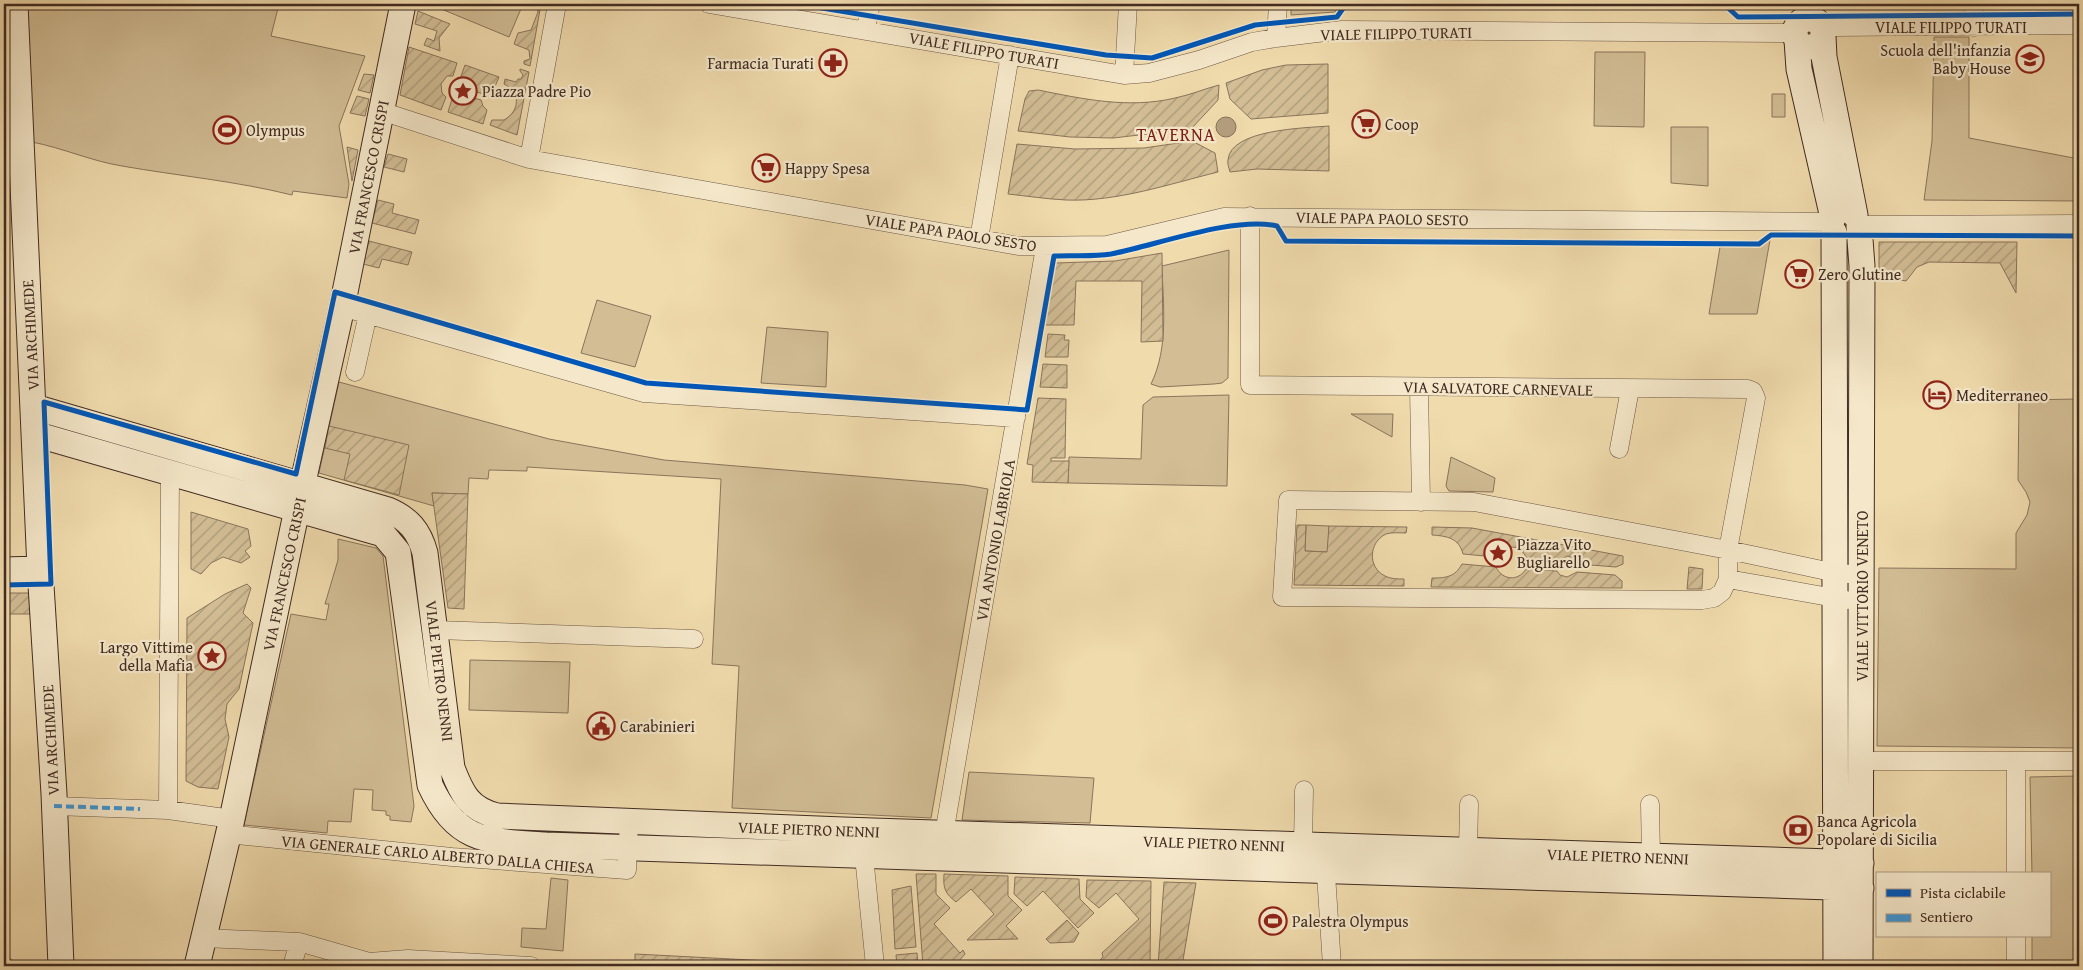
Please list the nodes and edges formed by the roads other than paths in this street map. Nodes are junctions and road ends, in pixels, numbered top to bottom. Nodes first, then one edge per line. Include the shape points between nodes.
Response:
1 (15, 4) edge
2 (403, 4) edge
3 (557, 4) edge
4 (709, 4) edge
5 (871, 4) edge
6 (1128, 4) edge
7 (1278, 4) edge
8 (1794, 4) edge
9 (1974, 4) edge
10 (1821, 23) edge
11 (2079, 25) edge
12 (1974, 27) junction
13 (866, 29) junction
14 (1796, 34) junction
15 (1276, 38) junction
16 (1010, 55) junction
17 (1124, 75) junction
18 (381, 110) junction
19 (530, 160) junction
20 (1250, 216) junction
21 (1845, 223) junction
22 (2079, 224) edge
23 (979, 239) junction
24 (1045, 247) junction
25 (342, 307) junction
26 (368, 314) junction
27 (355, 372) dead end
28 (1419, 387) junction
29 (1630, 389) junction
30 (34, 407) junction
31 (1016, 418) junction
32 (35, 434) junction
33 (1619, 450) dead end
34 (170, 473) junction
35 (303, 484) junction
36 (1421, 502) junction
37 (297, 509) junction
38 (396, 513) junction
39 (421, 538) junction
40 (391, 543) junction
41 (1728, 550) junction
42 (40, 569) junction
43 (4, 570) edge
44 (1836, 573) junction
45 (1862, 575) junction
46 (1728, 579) junction
47 (1836, 599) junction
48 (1862, 602) junction
49 (436, 630) junction
50 (694, 638) dead end
51 (1862, 761) junction
52 (2016, 761) junction
53 (2079, 761) edge
54 (458, 783) junction
55 (1304, 790) dead end
56 (436, 799) junction
57 (1469, 804) dead end
58 (1650, 804) dead end
59 (54, 806) junction
60 (168, 810) junction
61 (482, 812) junction
62 (629, 821) junction
63 (229, 826) junction
64 (843, 830) junction
65 (468, 832) junction
66 (882, 832) junction
67 (944, 834) junction
68 (1181, 842) junction
69 (1314, 846) junction
70 (628, 848) junction
71 (1468, 851) junction
72 (1593, 855) junction
73 (863, 856) junction
74 (452, 857) junction
75 (1651, 857) junction
76 (1836, 863) junction
77 (1861, 863) junction
78 (1180, 866) junction
79 (1325, 871) junction
80 (2016, 872) edge
81 (1592, 880) junction
82 (1836, 888) junction
83 (1861, 888) junction
84 (203, 938) junction
85 (2016, 938) edge
86 (299, 942) junction
87 (372, 964) edge
88 (62, 966) edge
89 (197, 966) edge
90 (292, 966) edge
91 (531, 966) edge
92 (875, 966) edge
93 (1332, 966) edge
94 (1836, 966) edge
95 (1860, 966) edge
96 (2016, 966) edge

1 - 30 street, VIA ARCHIMEDE
2 - 18 street, VIA FRANCESCO CRISPI
3 - 19 street
4 - 13 street, VIALE FILIPPO TURATI
5 - 13 street
6 - 17 street
7 - 15 street
8 - 14 street, VIALE VITTORIO VENETO
9 - 12 street
10 - 12 street, VIALE FILIPPO TURATI via 1834,27
10 - 14 street via 1820,42 1815,46 1801,45
10 - 21 street, VIALE VITTORIO VENETO
11 - 12 street, VIALE FILIPPO TURATI
13 - 16 street, VIALE FILIPPO TURATI
14 - 15 street, VIALE FILIPPO TURATI via 1342,30
14 - 21 street, VIALE VITTORIO VENETO via 1799,69
15 - 17 street, VIALE FILIPPO TURATI via 1252,42 1149,73
16 - 17 street, VIALE FILIPPO TURATI
16 - 23 street
18 - 19 street, VIALE PAPA PAOLO SESTO
18 - 25 street, VIA FRANCESCO CRISPI
19 - 23 street, VIALE PAPA PAOLO SESTO
20 - 21 street, VIALE PAPA PAOLO SESTO
20 - 24 street, VIALE PAPA PAOLO SESTO via 1224,217 1107,245
20 - 28 street, VIA SALVATORE CARNEVALE via 1250,385
21 - 22 street, VIALE PAPA PAOLO SESTO
21 - 44 street, VIALE VITTORIO VENETO
21 - 45 street, VIALE VITTORIO VENETO via 1862,266
23 - 24 street, VIALE PAPA PAOLO SESTO
24 - 31 street, VIA ANTONIO LABRIOLA
25 - 26 street
25 - 35 street, VIA FRANCESCO CRISPI
26 - 27 street
26 - 31 street via 644,393
28 - 29 street, VIA SALVATORE CARNEVALE
28 - 36 street
29 - 33 street
29 - 41 street, VIA SALVATORE CARNEVALE via 1748,389 1755,394
30 - 32 street, VIA ARCHIMEDE
30 - 35 street, VIALE PIETRO NENNI
31 - 67 street, VIA ANTONIO LABRIOLA
32 - 34 street
32 - 42 street, VIA ARCHIMEDE
34 - 37 street
34 - 60 street
35 - 37 street, VIA FRANCESCO CRISPI
35 - 38 street, VIALE PIETRO NENNI
36 - 41 street via 1474,502
36 - 46 street via 1288,500 1282,597 1702,600 1714,598 1722,592
37 - 40 street
37 - 63 street, VIA FRANCESCO CRISPI
38 - 39 street, VIALE PIETRO NENNI via 407,520
38 - 40 street
39 - 40 street
39 - 49 street, VIALE PIETRO NENNI
40 - 56 street, VIALE PIETRO NENNI via 427,768
41 - 44 street
41 - 46 street, VIA SALVATORE CARNEVALE
42 - 43 street
42 - 59 street, VIA ARCHIMEDE
44 - 45 street
44 - 47 street, VIALE VITTORIO VENETO
45 - 48 street, VIALE VITTORIO VENETO
46 - 47 street
47 - 48 street
47 - 76 street, VIALE VITTORIO VENETO
48 - 51 street, VIALE VITTORIO VENETO
49 - 50 street
49 - 54 street, VIALE PIETRO NENNI via 452,768
51 - 52 street
51 - 77 street, VIALE VITTORIO VENETO
52 - 53 street
52 - 80 street
54 - 56 street
54 - 61 street, VIALE PIETRO NENNI via 472,805
55 - 69 street
56 - 65 street, VIALE PIETRO NENNI via 454,823
57 - 71 street
58 - 75 street
59 - 60 street, VIA GENERALE CARLO ALBERTO DALLA CHIESA
59 - 88 street, VIA ARCHIMEDE
60 - 63 street, VIA GENERALE CARLO ALBERTO DALLA CHIESA
61 - 62 street, VIALE PIETRO NENNI via 497,816
61 - 65 street
62 - 64 street, VIALE PIETRO NENNI
62 - 70 street
63 - 74 street, VIA GENERALE CARLO ALBERTO DALLA CHIESA
63 - 84 street, VIA FRANCESCO CRISPI
64 - 66 street, VIALE PIETRO NENNI
64 - 73 street
65 - 70 street, VIALE PIETRO NENNI via 498,841
65 - 74 street
66 - 67 street, VIALE PIETRO NENNI
66 - 73 street
67 - 68 street, VIALE PIETRO NENNI
68 - 69 street, VIALE PIETRO NENNI
68 - 78 street
69 - 71 street, VIALE PIETRO NENNI
69 - 79 street
70 - 73 street, VIALE PIETRO NENNI
70 - 74 street, VIA GENERALE CARLO ALBERTO DALLA CHIESA via 627,870
71 - 72 street, VIALE PIETRO NENNI
72 - 75 street, VIALE PIETRO NENNI
72 - 81 street
73 - 78 street, VIALE PIETRO NENNI
73 - 92 street
75 - 76 street, VIALE PIETRO NENNI
76 - 77 street, VIALE PIETRO NENNI
76 - 82 street, VIALE VITTORIO VENETO
77 - 83 street, VIALE VITTORIO VENETO
78 - 79 street, VIALE PIETRO NENNI
79 - 81 street, VIALE PIETRO NENNI
79 - 93 street
81 - 82 street, VIALE PIETRO NENNI
82 - 83 street, VIALE PIETRO NENNI
82 - 94 street, VIALE VITTORIO VENETO
83 - 95 street, VIALE VITTORIO VENETO
84 - 86 street
84 - 89 street, VIA FRANCESCO CRISPI
85 - 96 street
86 - 87 street
86 - 90 street
87 - 91 street via 408,959

